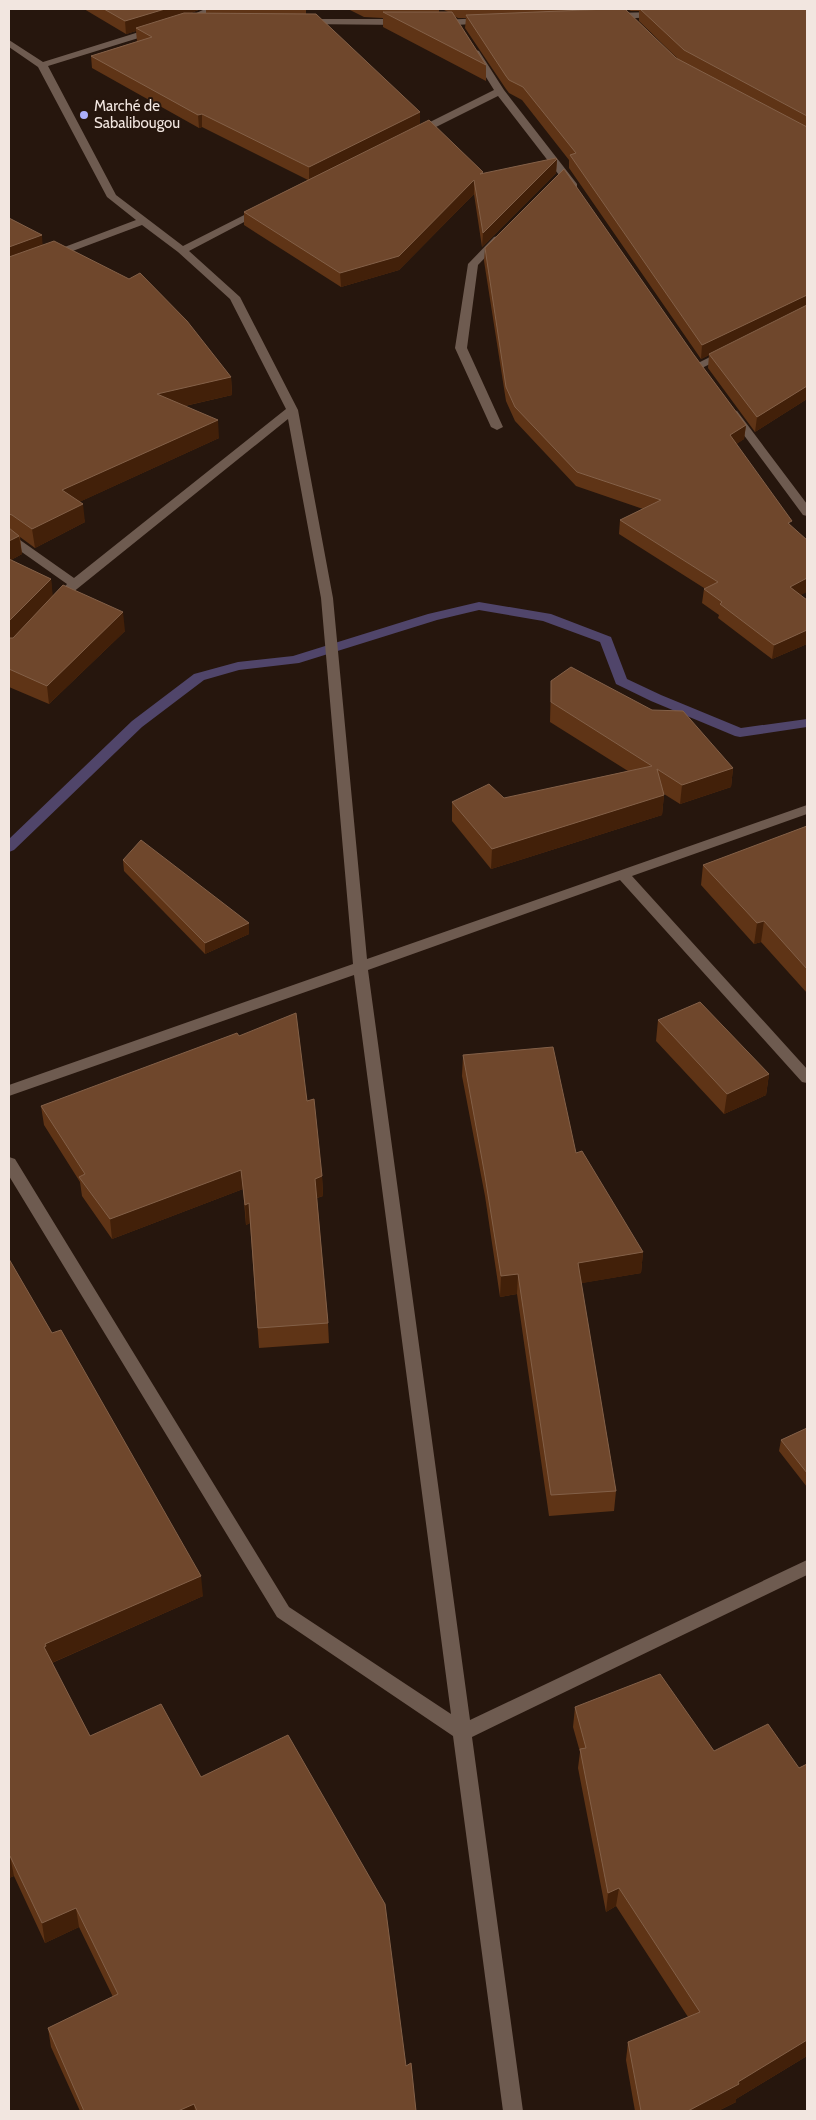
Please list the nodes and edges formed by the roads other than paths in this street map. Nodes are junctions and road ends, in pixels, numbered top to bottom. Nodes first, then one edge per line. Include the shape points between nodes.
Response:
1 (212, 9) edge
2 (625, 12) edge
3 (441, 13) edge
4 (664, 15) edge
5 (598, 17) edge
6 (494, 21) edge
7 (212, 22) edge
8 (300, 22) edge
9 (174, 24) junction
10 (458, 26) junction
11 (639, 28) edge
12 (9, 43) edge
13 (471, 45) edge
14 (42, 65) junction
15 (500, 91) junction
16 (403, 140) edge
17 (581, 197) edge
18 (270, 206) edge
19 (142, 221) junction
20 (508, 229) edge
21 (182, 250) junction
22 (35, 261) edge
23 (740, 345) edge
24 (698, 366) edge
25 (727, 404) edge
26 (292, 410) junction
27 (497, 427) dead end
28 (807, 512) edge
29 (9, 538) edge
30 (74, 584) junction
31 (61, 598) edge
32 (807, 809) edge
33 (622, 874) junction
34 (360, 967) junction
35 (807, 1078) edge
36 (9, 1091) edge
37 (9, 1163) edge
38 (807, 1567) edge
39 (462, 1732) junction
40 (513, 2111) edge

1 - 9 street
2 - 4 street
2 - 5 street
2 - 11 street
3 - 10 street
6 - 10 street
7 - 9 street
8 - 10 street via 422,22
9 - 14 street
12 - 14 street
13 - 15 street
14 - 19 street via 112,197
15 - 16 street
15 - 17 street via 561,176
18 - 21 street
19 - 21 street
19 - 22 street
20 - 27 street via 473,264 462,348
21 - 26 street via 235,297
23 - 24 street
25 - 28 street
26 - 30 street
26 - 34 street via 327,598
29 - 30 street
30 - 31 street
32 - 33 street
33 - 34 street
33 - 35 street
34 - 36 street
34 - 39 street
37 - 39 street via 283,1612
38 - 39 street
39 - 40 street

